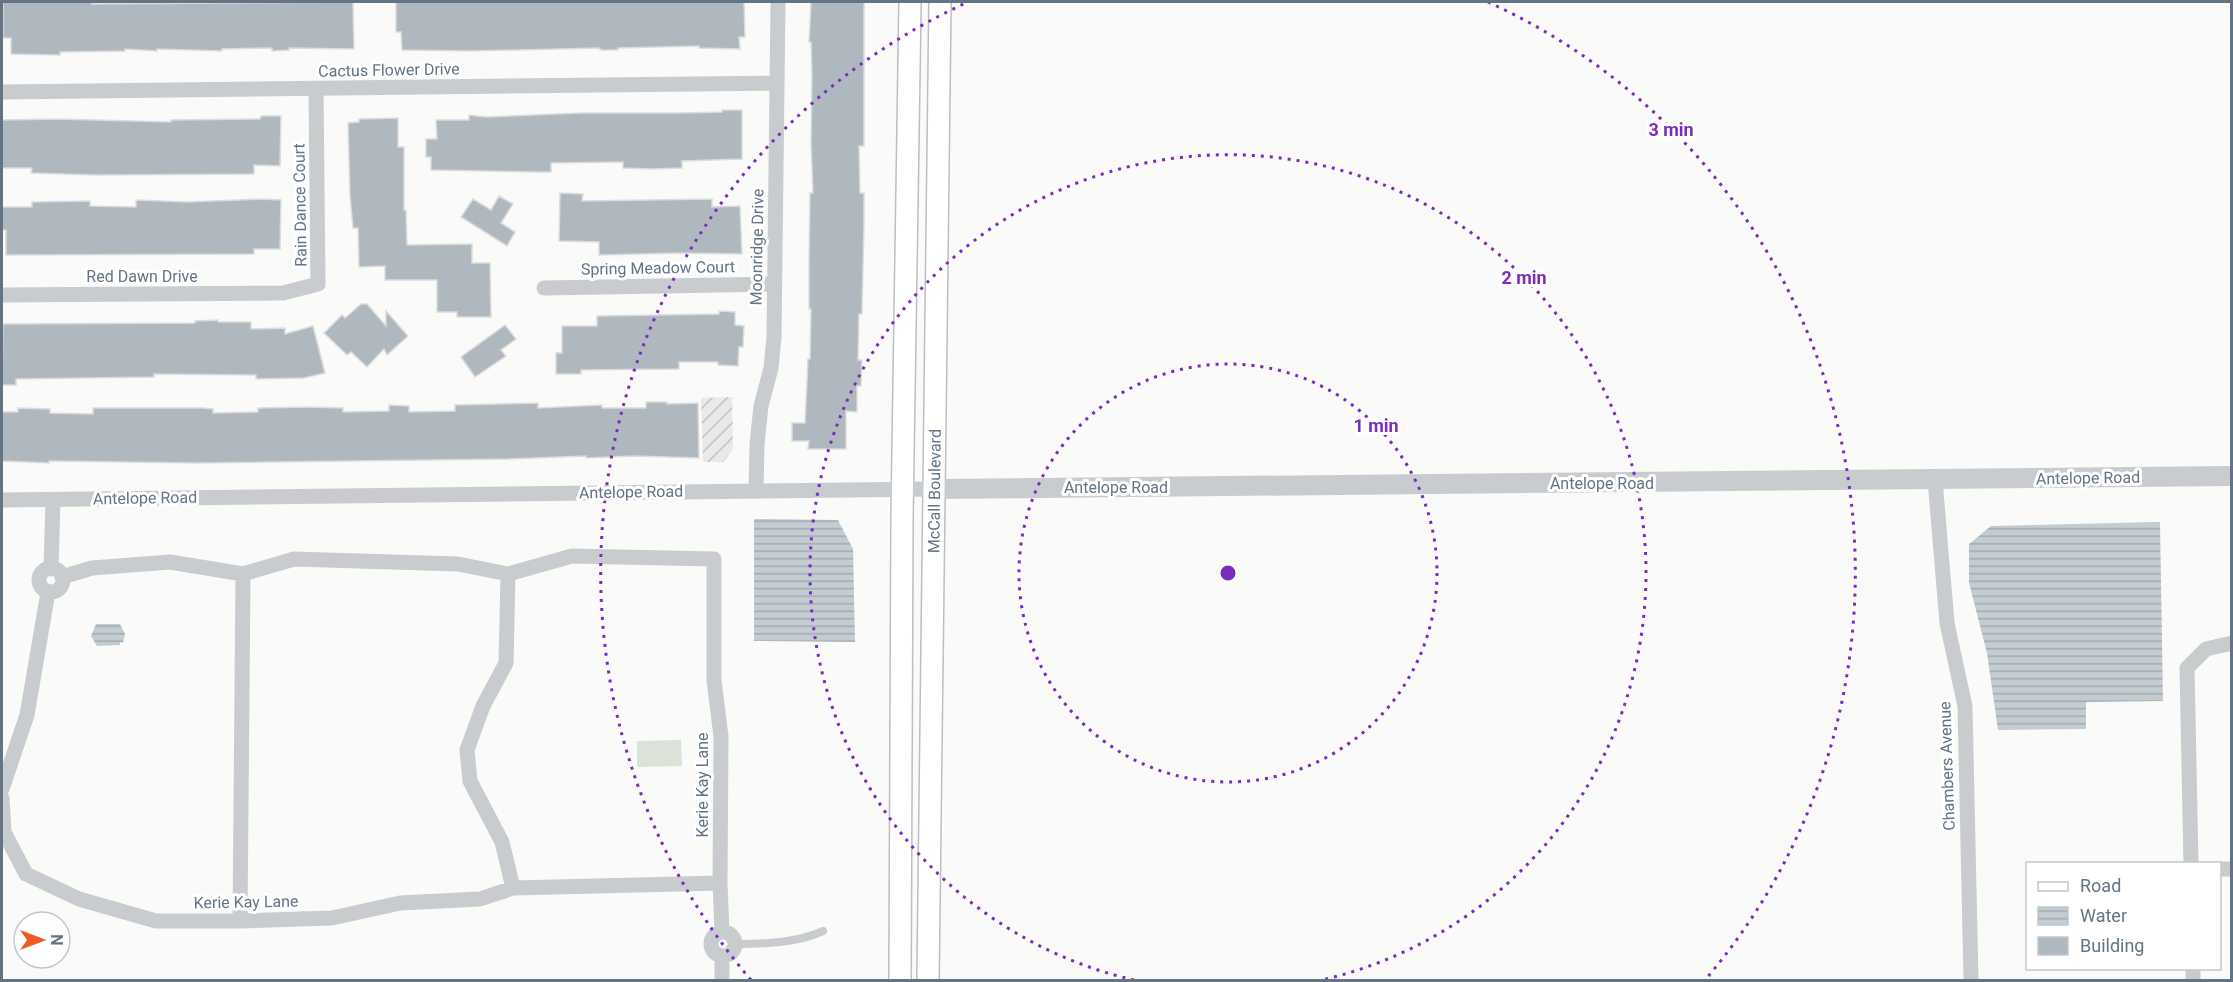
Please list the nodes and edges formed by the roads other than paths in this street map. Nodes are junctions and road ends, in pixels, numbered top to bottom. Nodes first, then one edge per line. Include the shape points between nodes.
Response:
1 (778, 2) edge
2 (910, 2) edge
3 (940, 2) edge
4 (777, 83) junction
5 (316, 89) junction
6 (2, 92) edge
7 (774, 284) junction
8 (544, 288) dead end
9 (283, 293) joint
10 (2, 295) edge
11 (2232, 476) edge
12 (1935, 480) junction
13 (903, 488) junction
14 (934, 489) junction
15 (756, 491) junction
16 (2, 500) edge
17 (53, 500) junction
18 (57, 573) junction
19 (243, 574) junction
20 (508, 574) junction
21 (2232, 643) edge
22 (2, 789) edge
23 (2, 798) edge
24 (2191, 862) edge
25 (720, 883) junction
26 (513, 888) junction
27 (240, 921) junction
28 (823, 931) dead end
29 (722, 932) junction
30 (735, 944) junction
31 (722, 956) junction
32 (722, 981) edge
33 (900, 981) edge
34 (927, 981) edge
35 (1971, 981) edge

1 - 4 street, Moonridge Drive
2 - 13 main road, McCall Boulevard
3 - 14 main road, McCall Boulevard
4 - 5 street, Cactus Flower Drive
4 - 7 street, Moonridge Drive
5 - 6 street, Cactus Flower Drive
5 - 9 street, Rain Dance Court via 318,284
7 - 8 street, Spring Meadow Court
7 - 15 street, Moonridge Drive via 774,337 761,406
9 - 10 street, Red Dawn Drive
11 - 12 street, Antelope Road
12 - 14 street, Antelope Road
12 - 35 street, Chambers Avenue via 1947,622 1965,706
13 - 14 street, Antelope Road
13 - 15 street, Antelope Road
13 - 33 main road, McCall Boulevard
14 - 34 main road, McCall Boulevard
15 - 17 street, Antelope Road
16 - 17 street, Antelope Road
17 - 18 street
18 - 19 street, Kerie Kay Lane via 170,562
18 - 22 street via 42,573 40,580 48,592 27,716
19 - 20 street, Kerie Kay Lane via 294,559 458,564
19 - 27 street
20 - 25 street, Kerie Kay Lane via 572,556 714,559 714,681 721,736
20 - 26 street via 506,663 483,706 467,750 470,781 502,842
21 - 24 street via 2205,649 2187,668
23 - 27 street, Kerie Kay Lane via 4,832 26,874 79,899 156,921
25 - 26 street, Kerie Kay Lane
25 - 29 street
26 - 27 street, Kerie Kay Lane via 480,899 400,903 332,918
28 - 30 lane via 780,942
29 - 30 street via 732,935
29 - 31 street via 713,936 711,944
30 - 31 street via 731,953
31 - 32 street

